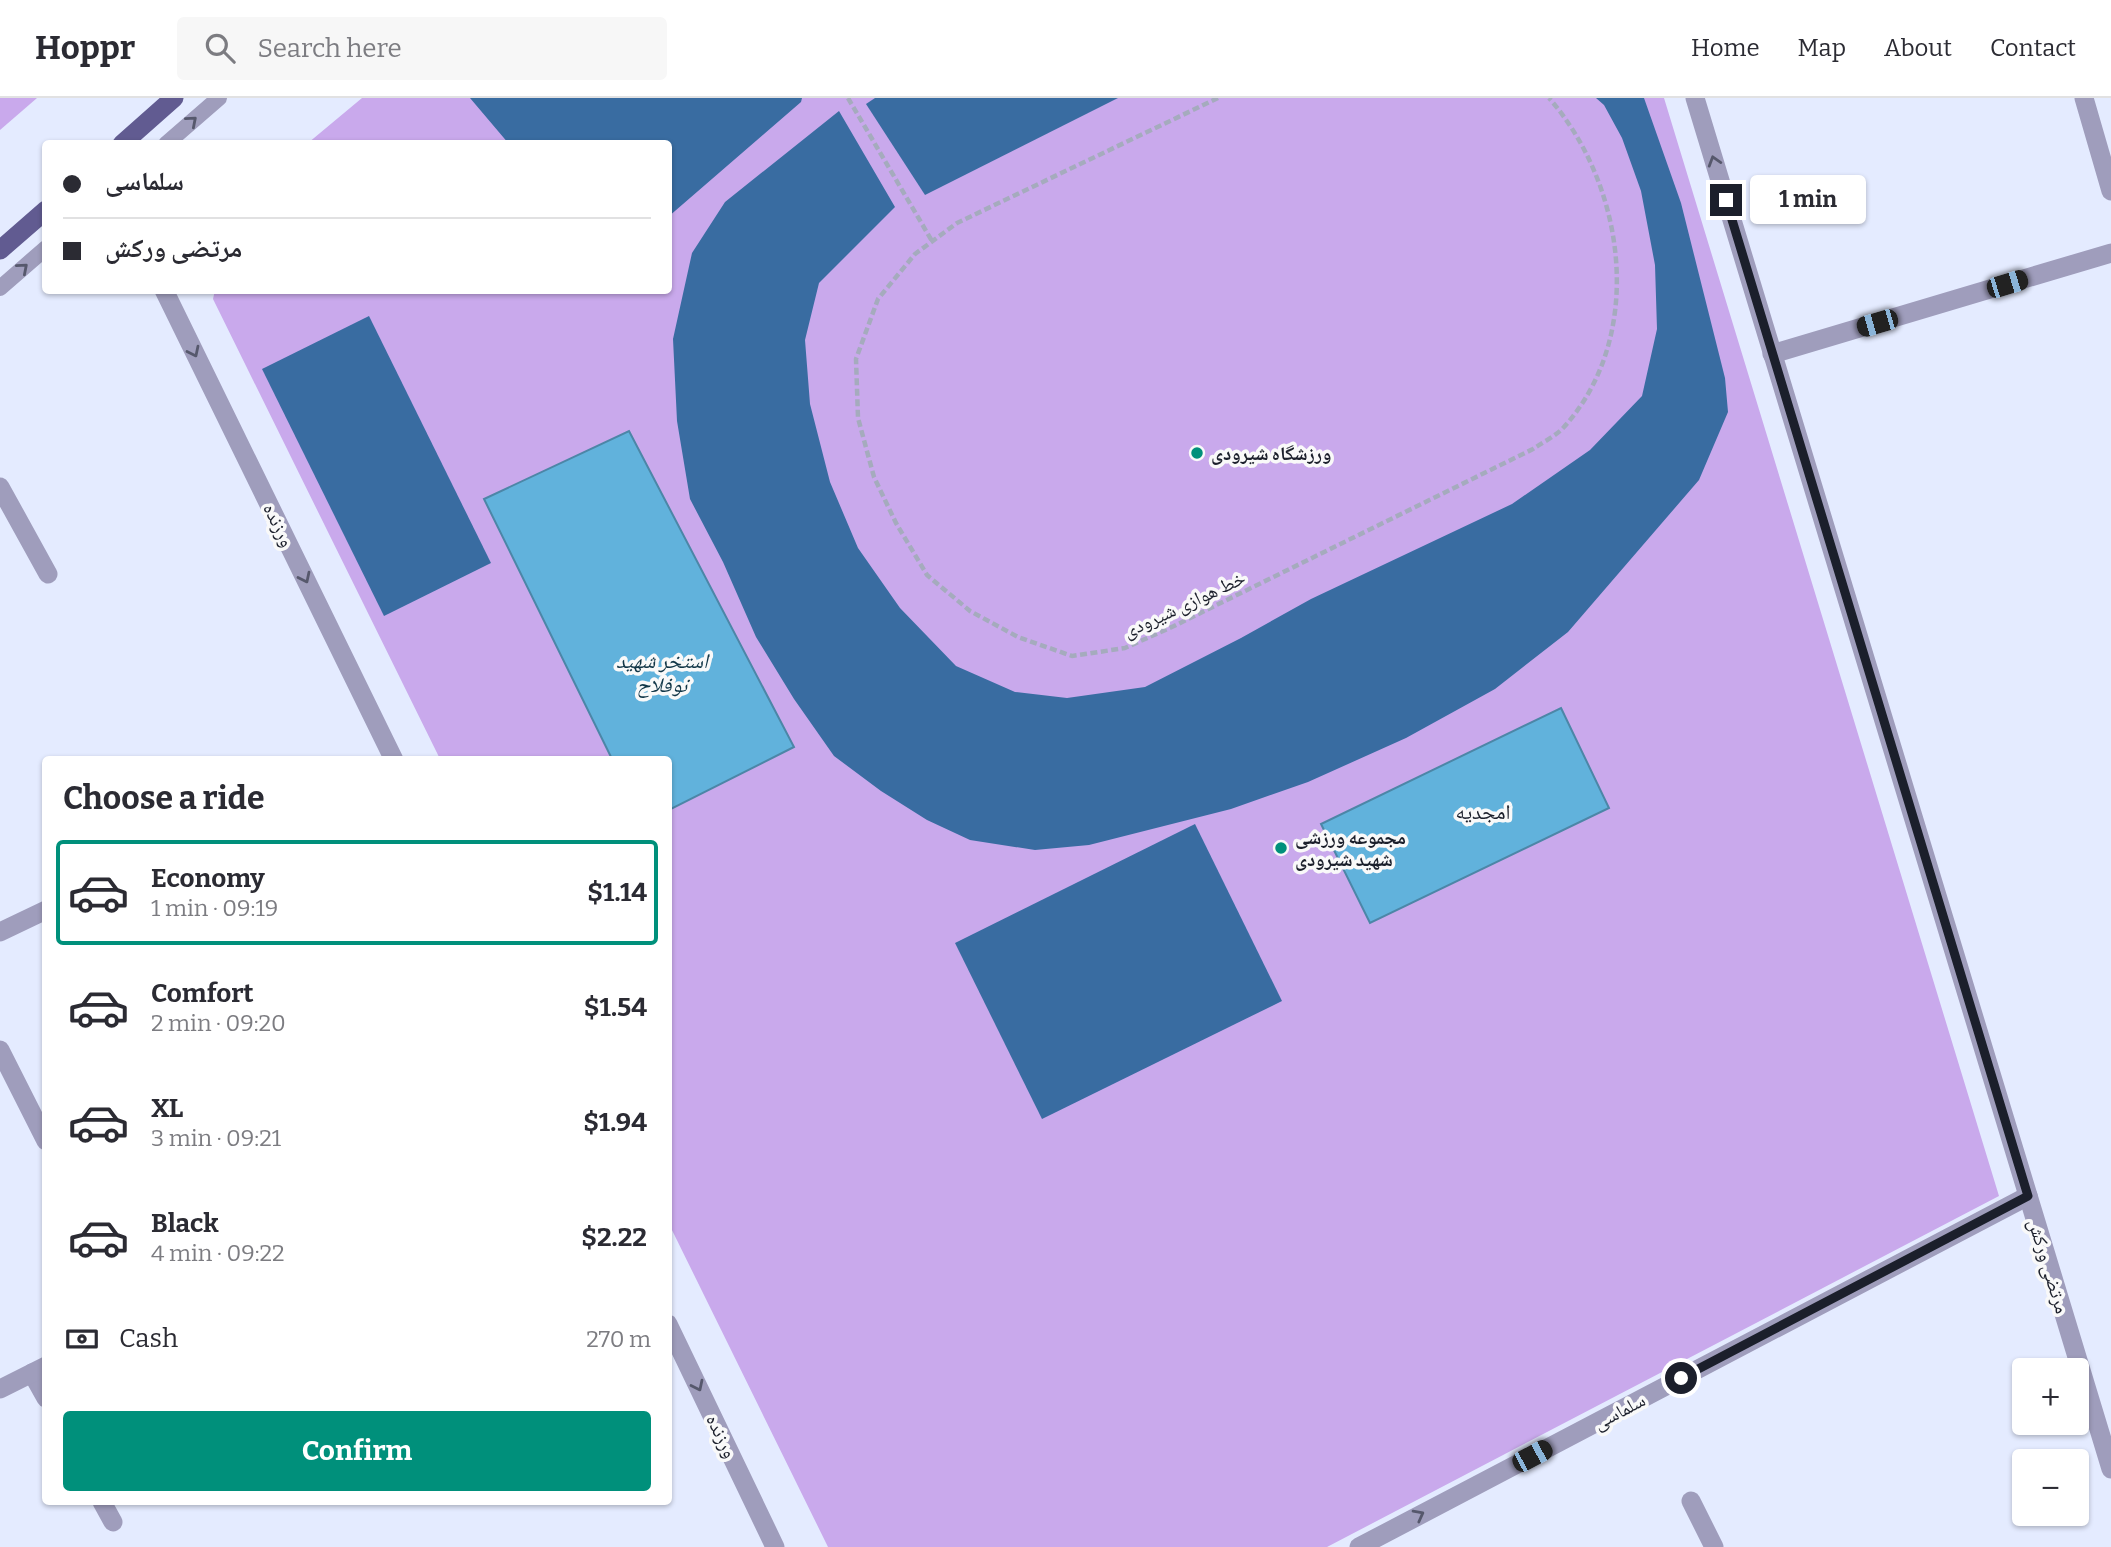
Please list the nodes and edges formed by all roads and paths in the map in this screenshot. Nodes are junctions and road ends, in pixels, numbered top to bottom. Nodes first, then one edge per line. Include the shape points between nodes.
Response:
1 (174, 98) edge
2 (219, 98) edge
3 (848, 98) edge
4 (1218, 98) edge
5 (1549, 98) edge
6 (1695, 98) edge
7 (2084, 98) edge
8 (127, 140) edge
9 (171, 140) edge
10 (2111, 191) edge
11 (42, 213) edge
12 (932, 241) junction
13 (0, 250) edge
14 (42, 251) edge
15 (2111, 253) edge
16 (0, 288) edge
17 (166, 294) edge
18 (1773, 354) junction
19 (0, 487) edge
20 (48, 574) dead end
21 (392, 756) edge
22 (42, 912) edge
23 (0, 932) edge
24 (0, 1050) edge
25 (39, 1111) edge
26 (2028, 1196) junction
27 (672, 1332) edge
28 (39, 1369) edge
29 (0, 1389) edge
30 (2111, 1469) edge
31 (1690, 1501) dead end
32 (104, 1505) edge
33 (114, 1522) dead end
34 (775, 1547) edge
35 (1359, 1547) edge
36 (1714, 1547) edge

1 - 8 main road
9 -> 2 lane
3 - 12 path
4 - 12 path, خط هوازی شیرودی via 957,223
5 - 12 path, خط هوازی شیرودی via 1589,156 1604,196 1617,298 1611,340 1598,375 1562,429 1533,449 1125,648 1072,656 1018,637 970,611 927,575 874,477 858,418 856,359 878,299 915,254
18 -> 6 street, مرتضی ورکش
7 - 10 street
11 - 13 main road
16 -> 14 lane
15 - 18 street
17 -> 21 street, ورزنده
18 - 26 street, مرتضی ورکش
19 - 20 street
22 - 23 street
24 - 25 street
26 - 30 street, مرتضی ورکش
35 -> 26 street, سلماسی
27 -> 34 street, ورزنده
28 - 29 street
31 - 36 street
32 - 33 street

